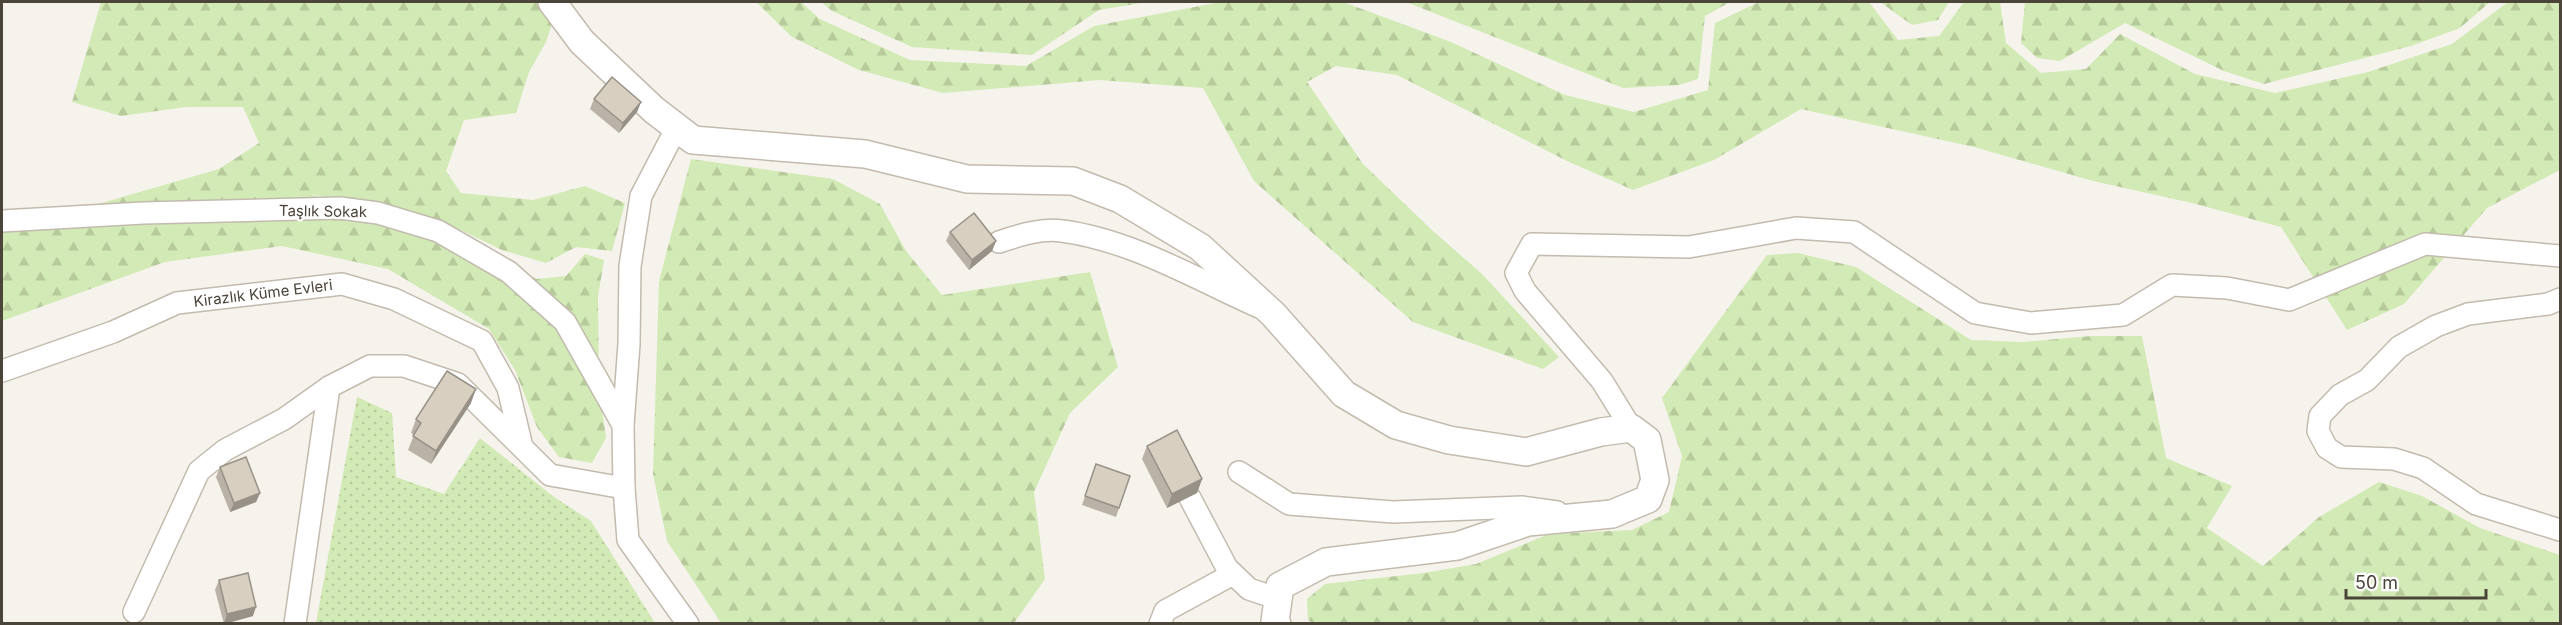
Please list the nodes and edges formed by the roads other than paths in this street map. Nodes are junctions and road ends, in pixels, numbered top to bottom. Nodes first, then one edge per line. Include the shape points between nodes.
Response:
1 (552, 2) edge
2 (677, 127) junction
3 (2, 221) edge
4 (999, 242) dead end
5 (2560, 256) edge
6 (2560, 299) edge
7 (1273, 314) junction
8 (2, 371) edge
9 (329, 387) junction
10 (623, 425) junction
11 (1631, 428) junction
12 (523, 448) junction
13 (1239, 472) dead end
14 (624, 488) junction
15 (1190, 498) edge
16 (1584, 517) junction
17 (2560, 530) edge
18 (1233, 574) junction
19 (1278, 611) edge
20 (134, 612) dead end
21 (295, 624) edge
22 (688, 624) edge
23 (1160, 624) edge

1 - 2 street via 582,42
2 - 7 street via 693,140 865,154 967,179 1074,181 1120,199 1200,247
2 - 10 street via 641,196 630,266
3 - 10 street, Taşlık Sokak via 340,208 378,213 438,231 509,272 565,322
4 - 7 street via 1029,232 1061,230 1122,245
5 - 11 street via 2425,244 2289,300 2227,288 2172,285 2123,315 2031,323 1975,313 1854,232 1797,228 1689,247 1532,244 1516,273 1525,291 1602,381
6 - 17 street via 2548,304 2468,314 2436,326 2399,347 2367,380 2340,395 2320,416 2318,431 2326,448 2341,457 2394,459 2423,468 2476,504
7 - 11 street via 1344,394 1396,425 1449,440 1526,452 1600,432
8 - 12 street, Kirazlık Küme Evleri via 113,332 177,303 342,284 394,299 482,341 508,388
9 - 12 street via 370,366 404,366 458,384
9 - 20 street via 284,419 225,450 199,471
9 - 21 street
10 - 14 street
11 - 16 street via 1647,440 1655,480 1648,499 1612,514
12 - 14 street via 550,475
13 - 16 street via 1289,504 1393,512 1522,507
14 - 22 street via 628,540
15 - 18 street
16 - 19 street via 1528,522 1456,546 1326,562 1280,586
18 - 19 street
18 - 23 street via 1165,612

